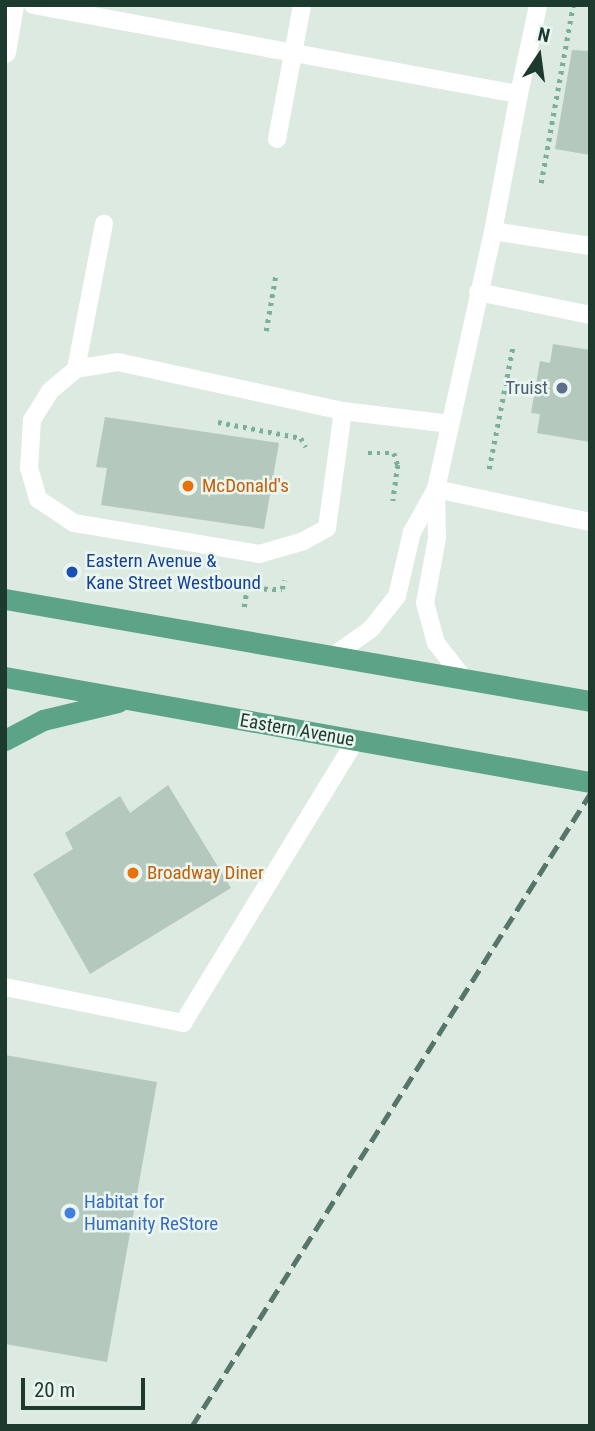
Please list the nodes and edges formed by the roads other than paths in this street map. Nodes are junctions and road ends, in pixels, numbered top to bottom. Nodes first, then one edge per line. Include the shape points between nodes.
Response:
1 (13, 5) edge
2 (33, 5) edge
3 (302, 5) edge
4 (538, 5) edge
5 (5, 52) edge
6 (293, 53) junction
7 (519, 94) junction
8 (277, 139) dead end
9 (103, 224) dead end
10 (493, 231) junction
11 (590, 246) edge
12 (478, 292) junction
13 (590, 315) edge
14 (76, 369) junction
15 (343, 411) junction
16 (450, 424) junction
17 (436, 489) junction
18 (590, 522) edge
19 (5, 599) edge
20 (333, 656) junction
21 (5, 677) edge
22 (465, 680) junction
23 (128, 699) junction
24 (590, 701) edge
25 (5, 740) edge
26 (356, 740) junction
27 (590, 782) edge
28 (5, 987) edge

1 - 5 main road
2 - 6 lane
3 - 6 lane
4 - 7 lane
6 - 7 lane
6 - 8 lane
7 - 10 lane
9 - 14 lane
10 - 11 lane
10 - 12 lane
12 - 13 lane
12 - 16 lane
14 - 15 lane via 118,362
14 - 15 lane via 50,391 32,420 29,468 38,499 74,523 260,554 304,541 327,528
15 - 16 lane
16 - 17 lane
17 - 18 lane
17 - 20 lane via 412,532 397,596 371,629
17 - 22 lane via 437,538 425,603 436,643
19 - 20 main road
20 - 22 main road
21 - 23 main road, Eastern Avenue
22 - 24 main road
23 - 25 main road via 43,720
23 - 26 main road, Eastern Avenue
26 - 27 main road, Eastern Avenue
26 - 28 lane via 183,1023

